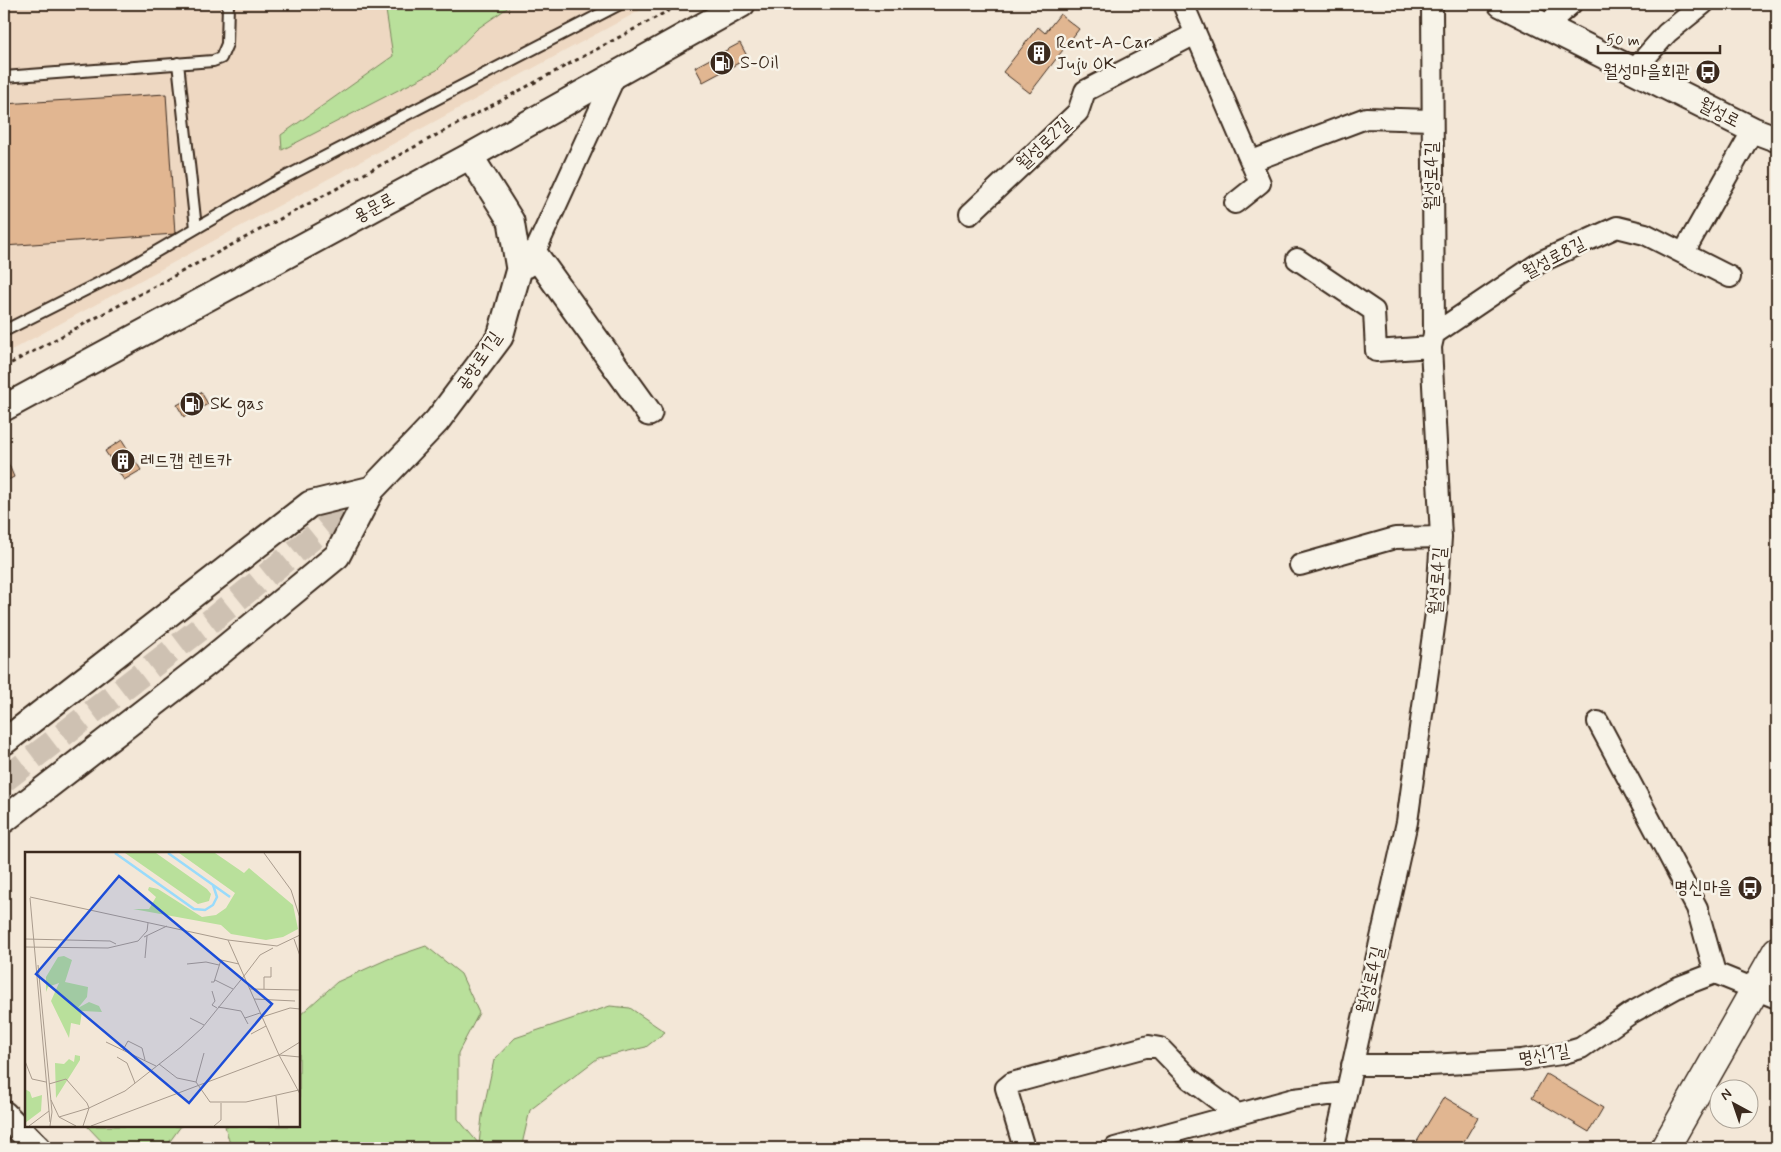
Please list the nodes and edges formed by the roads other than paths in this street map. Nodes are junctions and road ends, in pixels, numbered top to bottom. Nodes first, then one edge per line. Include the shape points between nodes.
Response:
1 (228, 4) edge
2 (620, 4) edge
3 (742, 4) edge
4 (1183, 4) edge
5 (1432, 4) edge
6 (1501, 4) edge
7 (1571, 4) edge
8 (1703, 4) edge
9 (1544, 27) junction
10 (1195, 34) junction
11 (178, 63) junction
12 (1634, 70) junction
13 (616, 74) junction
14 (4, 77) edge
15 (1432, 120) junction
16 (1753, 130) junction
17 (1777, 139) edge
18 (470, 156) junction
19 (1252, 161) junction
20 (1235, 203) dead end
21 (970, 214) dead end
22 (196, 228) junction
23 (1684, 252) junction
24 (534, 253) junction
25 (1297, 259) dead end
26 (1730, 277) dead end
27 (505, 319) junction
28 (4, 331) edge
29 (1432, 340) junction
30 (4, 408) edge
31 (650, 414) dead end
32 (372, 489) junction
33 (1441, 537) junction
34 (1300, 564) dead end
35 (1598, 722) dead end
36 (4, 742) edge
37 (4, 820) edge
38 (1777, 950) edge
39 (1715, 973) junction
40 (1767, 993) edge
41 (1352, 1065) junction
42 (1345, 1093) junction
43 (4, 1114) edge
44 (1237, 1114) junction
45 (38, 1148) edge
46 (1024, 1148) edge
47 (1115, 1148) edge
48 (1334, 1148) edge
49 (1665, 1148) edge

1 - 11 lane via 227,44 221,58
2 - 22 lane via 282,179
3 - 13 street, 용문로
4 - 10 street
5 - 15 street, 월성로4길
6 - 9 street, 월성로
7 - 9 street
8 - 12 street via 1667,34
9 - 12 street, 월성로
10 - 19 street
10 - 21 street, 월성로2길 via 1084,91 1078,112
11 - 14 lane
11 - 22 lane
12 - 16 street, 월성로
13 - 18 street, 용문로
13 - 24 street
15 - 19 street via 1366,118
15 - 29 street, 월성로4길
16 - 17 street, 월성로
16 - 23 street
18 - 27 street, 공항로1길 via 511,221 519,269
18 - 30 street, 용문로
19 - 20 street via 1260,183
22 - 28 lane via 121,272
23 - 26 street, 월성로8길
23 - 29 street, 월성로8길 via 1646,234 1617,227 1542,261
24 - 27 street
24 - 31 street
25 - 29 street via 1374,312 1376,351
27 - 32 street, 공항로1길 via 500,337 437,421
29 - 33 street, 월성로4길
32 - 36 street via 310,504
32 - 37 street, 공항로1길 via 337,556 207,663
33 - 34 street via 1395,538
33 - 41 street, 월성로4길 via 1436,613 1407,822
35 - 39 street via 1697,908
38 - 40 main road
39 - 40 street
39 - 41 street, 명신1길 via 1676,988 1631,1013 1581,1048 1561,1054 1521,1060 1429,1065
40 - 49 main road
41 - 42 street, 월성로4길
42 - 44 street via 1294,1099
42 - 48 street, 월성로4길
43 - 45 street
44 - 46 street via 1190,1080 1160,1048 1149,1046 1012,1083 1006,1088
44 - 47 street

